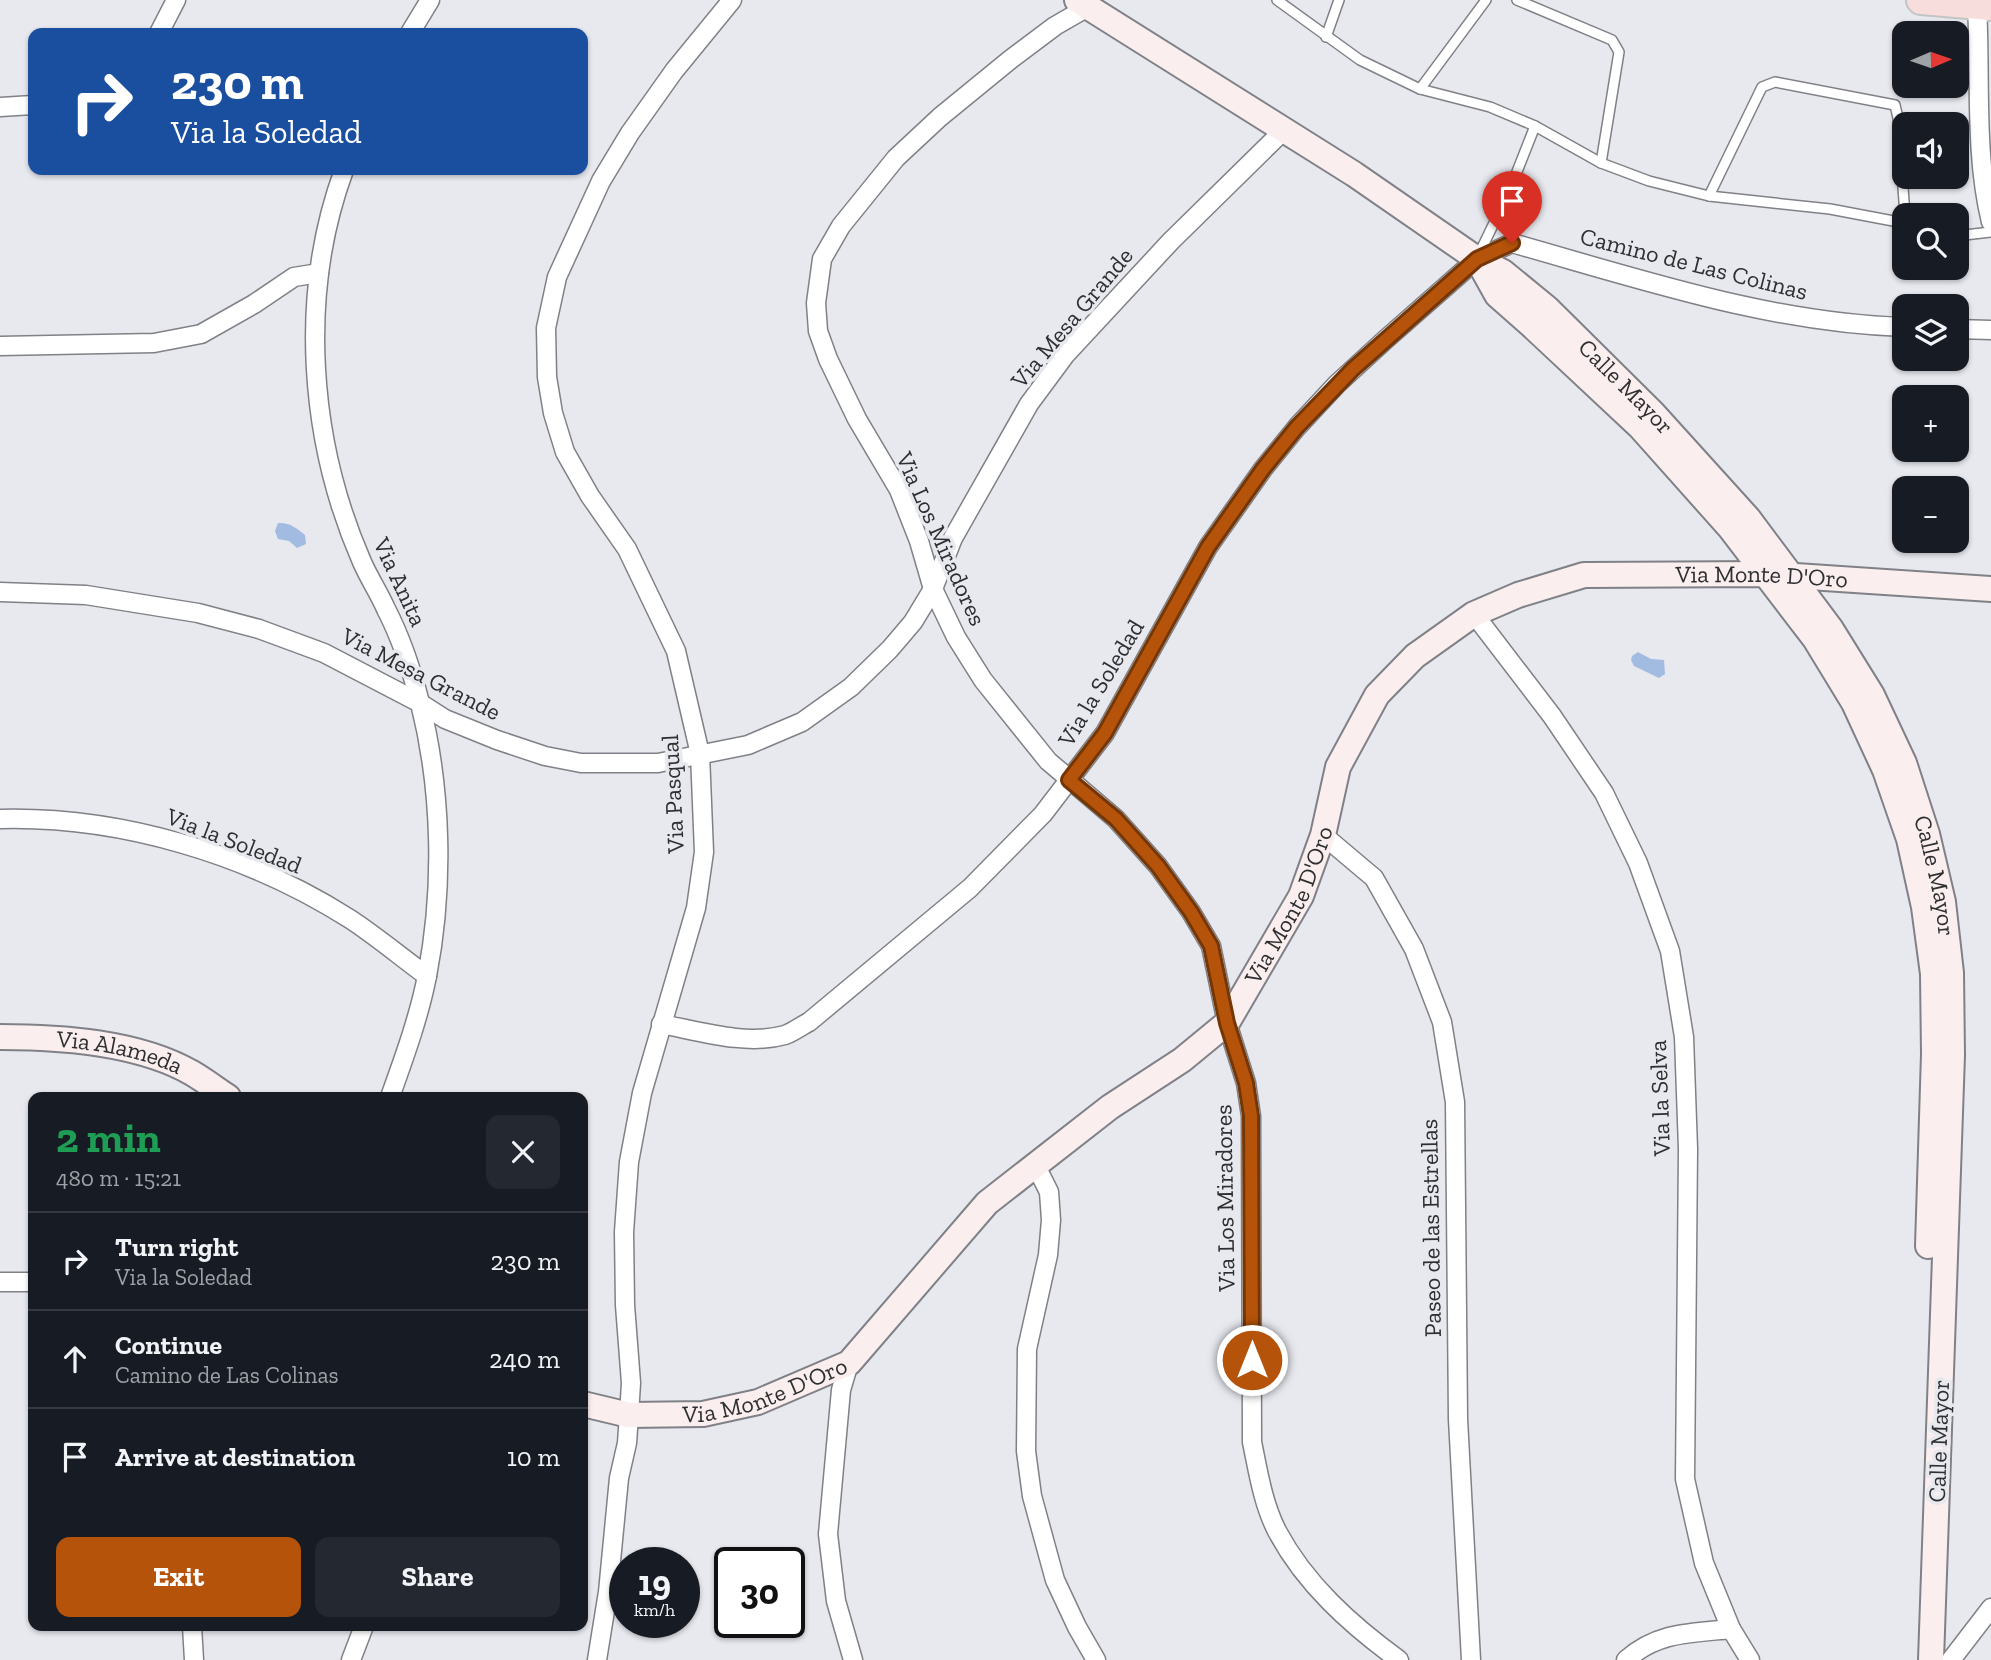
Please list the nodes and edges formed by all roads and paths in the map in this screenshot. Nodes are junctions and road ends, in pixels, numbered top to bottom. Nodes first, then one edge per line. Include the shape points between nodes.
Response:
1 (176, 0) edge
2 (430, 0) edge
3 (732, 0) edge
4 (1277, 0) edge
5 (1339, 0) edge
6 (1486, 0) edge
7 (1517, 0) edge
8 (1921, 0) edge
9 (1982, 3) edge
10 (1083, 4) edge
11 (162, 28) edge
12 (413, 28) edge
13 (1326, 37) junction
14 (1420, 89) junction
15 (28, 105) edge
16 (0, 107) edge
17 (1535, 126) junction
18 (1284, 130) junction
19 (1601, 163) junction
20 (342, 175) edge
21 (1709, 196) junction
22 (1904, 203) edge
23 (1892, 221) edge
24 (1991, 222) edge
25 (1991, 232) edge
26 (1969, 235) edge
27 (1477, 259) junction
28 (319, 273) junction
29 (1892, 327) edge
30 (1969, 329) edge
31 (1991, 330) edge
32 (0, 346) edge
33 (1765, 574) junction
34 (1790, 576) junction
35 (933, 589) junction
36 (1991, 589) edge
37 (0, 592) edge
38 (1474, 614) junction
39 (420, 703) junction
40 (701, 754) junction
41 (1069, 780) junction
42 (0, 819) edge
43 (1323, 835) junction
44 (427, 976) junction
45 (1227, 1023) junction
46 (661, 1024) junction
47 (0, 1037) edge
48 (1943, 1054) junction
49 (221, 1092) edge
50 (392, 1092) edge
51 (1036, 1166) junction
52 (0, 1282) edge
53 (28, 1282) edge
54 (849, 1363) junction
55 (588, 1405) edge
56 (629, 1415) junction
57 (1991, 1608) edge
58 (1731, 1629) junction
59 (192, 1631) edge
60 (363, 1631) edge
61 (194, 1660) edge
62 (351, 1660) edge
63 (598, 1660) edge
64 (853, 1660) edge
65 (1096, 1660) edge
66 (1399, 1660) edge
67 (1471, 1660) edge
68 (1626, 1660) edge
69 (1751, 1660) edge
70 (1916, 1660) edge
71 (1931, 1660) edge
72 (1951, 1660) edge

1 - 11 street
2 - 12 street
3 - 40 street, Via Pasqual via 674,71 601,181 557,277 546,328 547,377 565,452 627,549 676,650
4 - 13 lane
5 - 13 lane
6 - 14 lane
7 - 19 lane via 1612,40 1619,52
8 - 9 main road
9 - 24 street via 1980,132
10 - 18 street, Calle Mayor
10 - 35 street, Via Los Miradores via 940,117 896,158 841,226 822,259 816,303 818,331 857,418 899,490
13 - 14 lane via 1360,60
14 - 17 lane via 1490,107
15 - 16 street
17 - 19 lane
17 - 27 lane
18 - 27 street, Calle Mayor
18 - 35 street, Via Mesa Grande via 1171,241 1066,354 999,456 953,538
19 - 21 lane
20 - 28 street, Via Anita via 329,215
21 - 22 lane via 1762,87 1775,82 1895,105
21 - 23 lane
25 - 26 lane
27 - 29 street, Camino de Las Colinas via 1512,243 1724,302 1853,326
27 - 33 street, Calle Mayor via 1497,295 1640,427
27 - 34 street, Calle Mayor via 1503,272 1547,308 1653,413 1748,518
27 - 41 street, Via la Soledad via 1337,384 1263,469 1208,547 1105,733
28 - 32 street via 294,276 201,334 154,343
28 - 39 street, Via Anita via 318,402 331,475 363,564 402,643
30 - 31 street
33 - 34 street, Via Monte D'Oro
33 - 38 street, Via Monte D'Oro via 1584,575
33 - 48 street, Calle Mayor via 1815,639 1854,703 1885,770 1909,839 1924,907
34 - 36 street, Via Monte D'Oro
34 - 48 street, Calle Mayor via 1831,629 1872,695 1904,763 1927,834 1943,902 1951,973
35 - 40 street, Via Mesa Grande via 890,649 802,722 748,745
35 - 41 street, Via Los Miradores via 983,680 1048,761
37 - 39 street, Via Mesa Grande via 86,595 198,613 259,629 324,653
38 - 43 street, Via Monte D'Oro via 1415,656 1377,695 1338,767
38 - 58 street, Via la Selva via 1604,793 1638,863 1670,951 1684,1037 1687,1137 1685,1479 1704,1563
39 - 40 street, Via Mesa Grande via 445,719 497,740 581,763 658,763
39 - 44 street, Via Anita via 439,850
40 - 46 street, Via Pasqual via 704,852 696,908
41 - 45 street, Via Los Miradores via 1116,819 1191,912 1211,946
41 - 46 street, Via la Soledad via 1043,814 970,888 809,1022 769,1038 739,1038
42 - 44 street, Via la Soledad via 106,824 181,842 306,894 351,919
43 - 45 street, Via Monte D'Oro via 1301,896
43 - 67 street, Paseo de las Estrellas via 1374,878 1414,949 1441,1022 1455,1102 1458,1419
44 - 50 street, Via Anita
45 - 51 street, Via Monte D'Oro
45 - 66 street, Via Los Miradores via 1251,1116 1252,1442 1260,1482 1276,1529 1300,1568 1337,1610
46 - 56 street, Via Pasqual via 629,1162 624,1232
47 - 49 street, Via Alameda via 92,1042 138,1051 190,1072
48 - 70 street, Calle Mayor
48 - 71 street, Calle Mayor
51 - 54 street, Via Monte D'Oro via 987,1203
51 - 65 street via 1049,1192 1051,1220 1027,1349 1030,1485 1055,1580
52 - 53 street
54 - 56 street, Via Monte D'Oro via 758,1402 703,1414
54 - 64 street via 841,1390 828,1534 836,1601
55 - 56 street, Via Monte D'Oro
56 - 63 street, Via Pasqual
57 - 72 street
58 - 68 street via 1666,1636
58 - 69 street, Via la Selva
59 - 61 street
60 - 62 street

